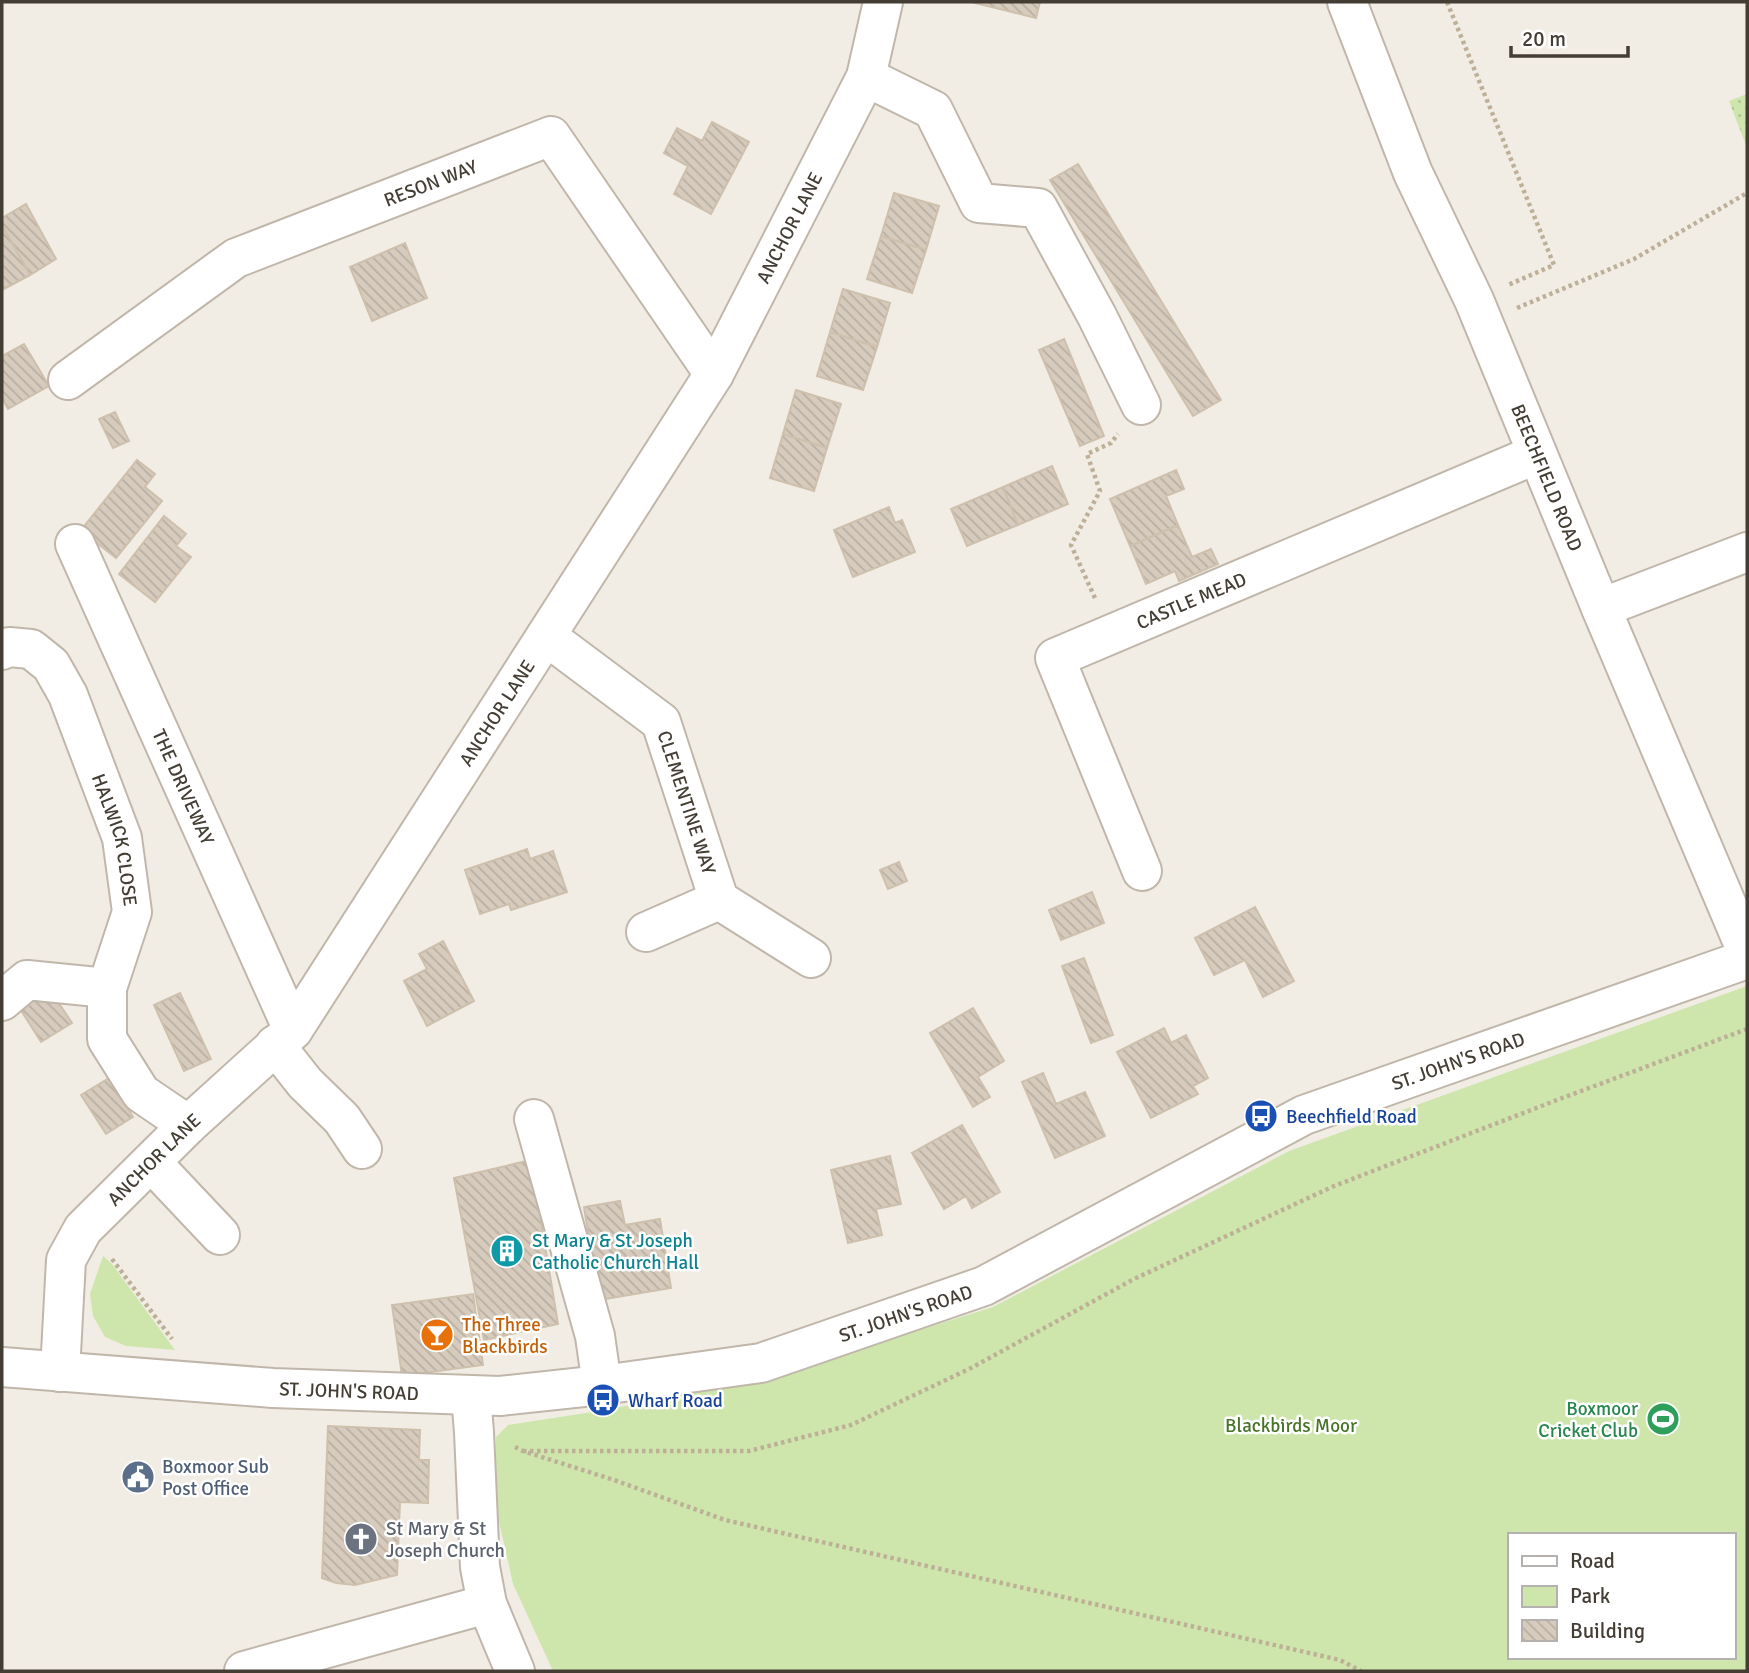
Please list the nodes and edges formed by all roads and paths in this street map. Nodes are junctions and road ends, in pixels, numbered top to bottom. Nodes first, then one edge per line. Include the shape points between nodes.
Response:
1 (883, 2) edge
2 (1347, 2) edge
3 (1447, 2) edge
4 (866, 77) junction
5 (1747, 193) edge
6 (1479, 312) junction
7 (714, 374) junction
8 (68, 380) dead end
9 (1142, 405) joint
10 (1537, 454) junction
11 (75, 544) dead end
12 (1747, 552) edge
13 (1601, 608) junction
14 (1112, 634) junction
15 (546, 636) junction
16 (4, 639) edge
17 (1142, 871) dead end
18 (719, 900) junction
19 (646, 932) dead end
20 (1747, 952) edge
21 (811, 958) dead end
22 (1747, 960) edge
23 (107, 988) junction
24 (2, 1001) edge
25 (1747, 1029) edge
26 (284, 1037) junction
27 (534, 1119) dead end
28 (188, 1125) junction
29 (362, 1149) dead end
30 (151, 1162) junction
31 (83, 1229) junction
32 (220, 1235) dead end
33 (2, 1367) edge
34 (60, 1371) junction
35 (209, 1382) junction
36 (603, 1385) junction
37 (471, 1395) junction
38 (487, 1604) junction
39 (244, 1671) edge
40 (515, 1671) edge
41 (1362, 1671) edge

1 - 4 street, ANCHOR LANE
2 - 6 street, BEECHFIELD ROAD via 1413,173
3 - 6 path via 1555,265
4 - 7 street, ANCHOR LANE
4 - 9 street via 933,110 979,203 1038,208
5 - 6 path via 1634,259
6 - 10 street, BEECHFIELD ROAD
7 - 8 street, RESON WAY via 551,136 236,258
7 - 15 street, ANCHOR LANE
9 - 14 path via 1111,443 1087,454 1100,491 1071,545
10 - 13 street, BEECHFIELD ROAD
10 - 14 street, CASTLE MEAD
11 - 26 street, THE DRIVEWAY
12 - 13 street
13 - 20 street, BEECHFIELD ROAD
14 - 17 street, CASTLE MEAD via 1055,658
15 - 18 street, CLEMENTINE WAY via 661,722
15 - 26 street, ANCHOR LANE
16 - 23 street, HALWICK CLOSE via 31,649 51,665 68,695 122,838 132,912
18 - 19 street, CLEMENTINE WAY
18 - 21 street, CLEMENTINE WAY
22 - 36 street, ST. JOHN'S ROAD via 1304,1115 984,1286 761,1363
23 - 24 street via 27,980
23 - 28 street, HALWICK CLOSE via 107,1039 141,1093
25 - 41 path via 1334,1186 1134,1279 971,1368 851,1425 749,1451 523,1451 725,1520 1340,1660
26 - 28 street, ANCHOR LANE
26 - 29 street, THE DRIVEWAY via 305,1083 342,1119
27 - 36 street via 595,1336
28 - 30 street, ANCHOR LANE
30 - 31 street, ANCHOR LANE
30 - 32 street
31 - 34 street, ANCHOR LANE via 66,1260
31 - 35 path via 115,1262
33 - 34 street, ST. JOHN'S ROAD
34 - 35 street, ST. JOHN'S ROAD
35 - 37 street, ST. JOHN'S ROAD
36 - 37 street, ST. JOHN'S ROAD
37 - 38 street via 480,1567
38 - 39 street
38 - 40 street

